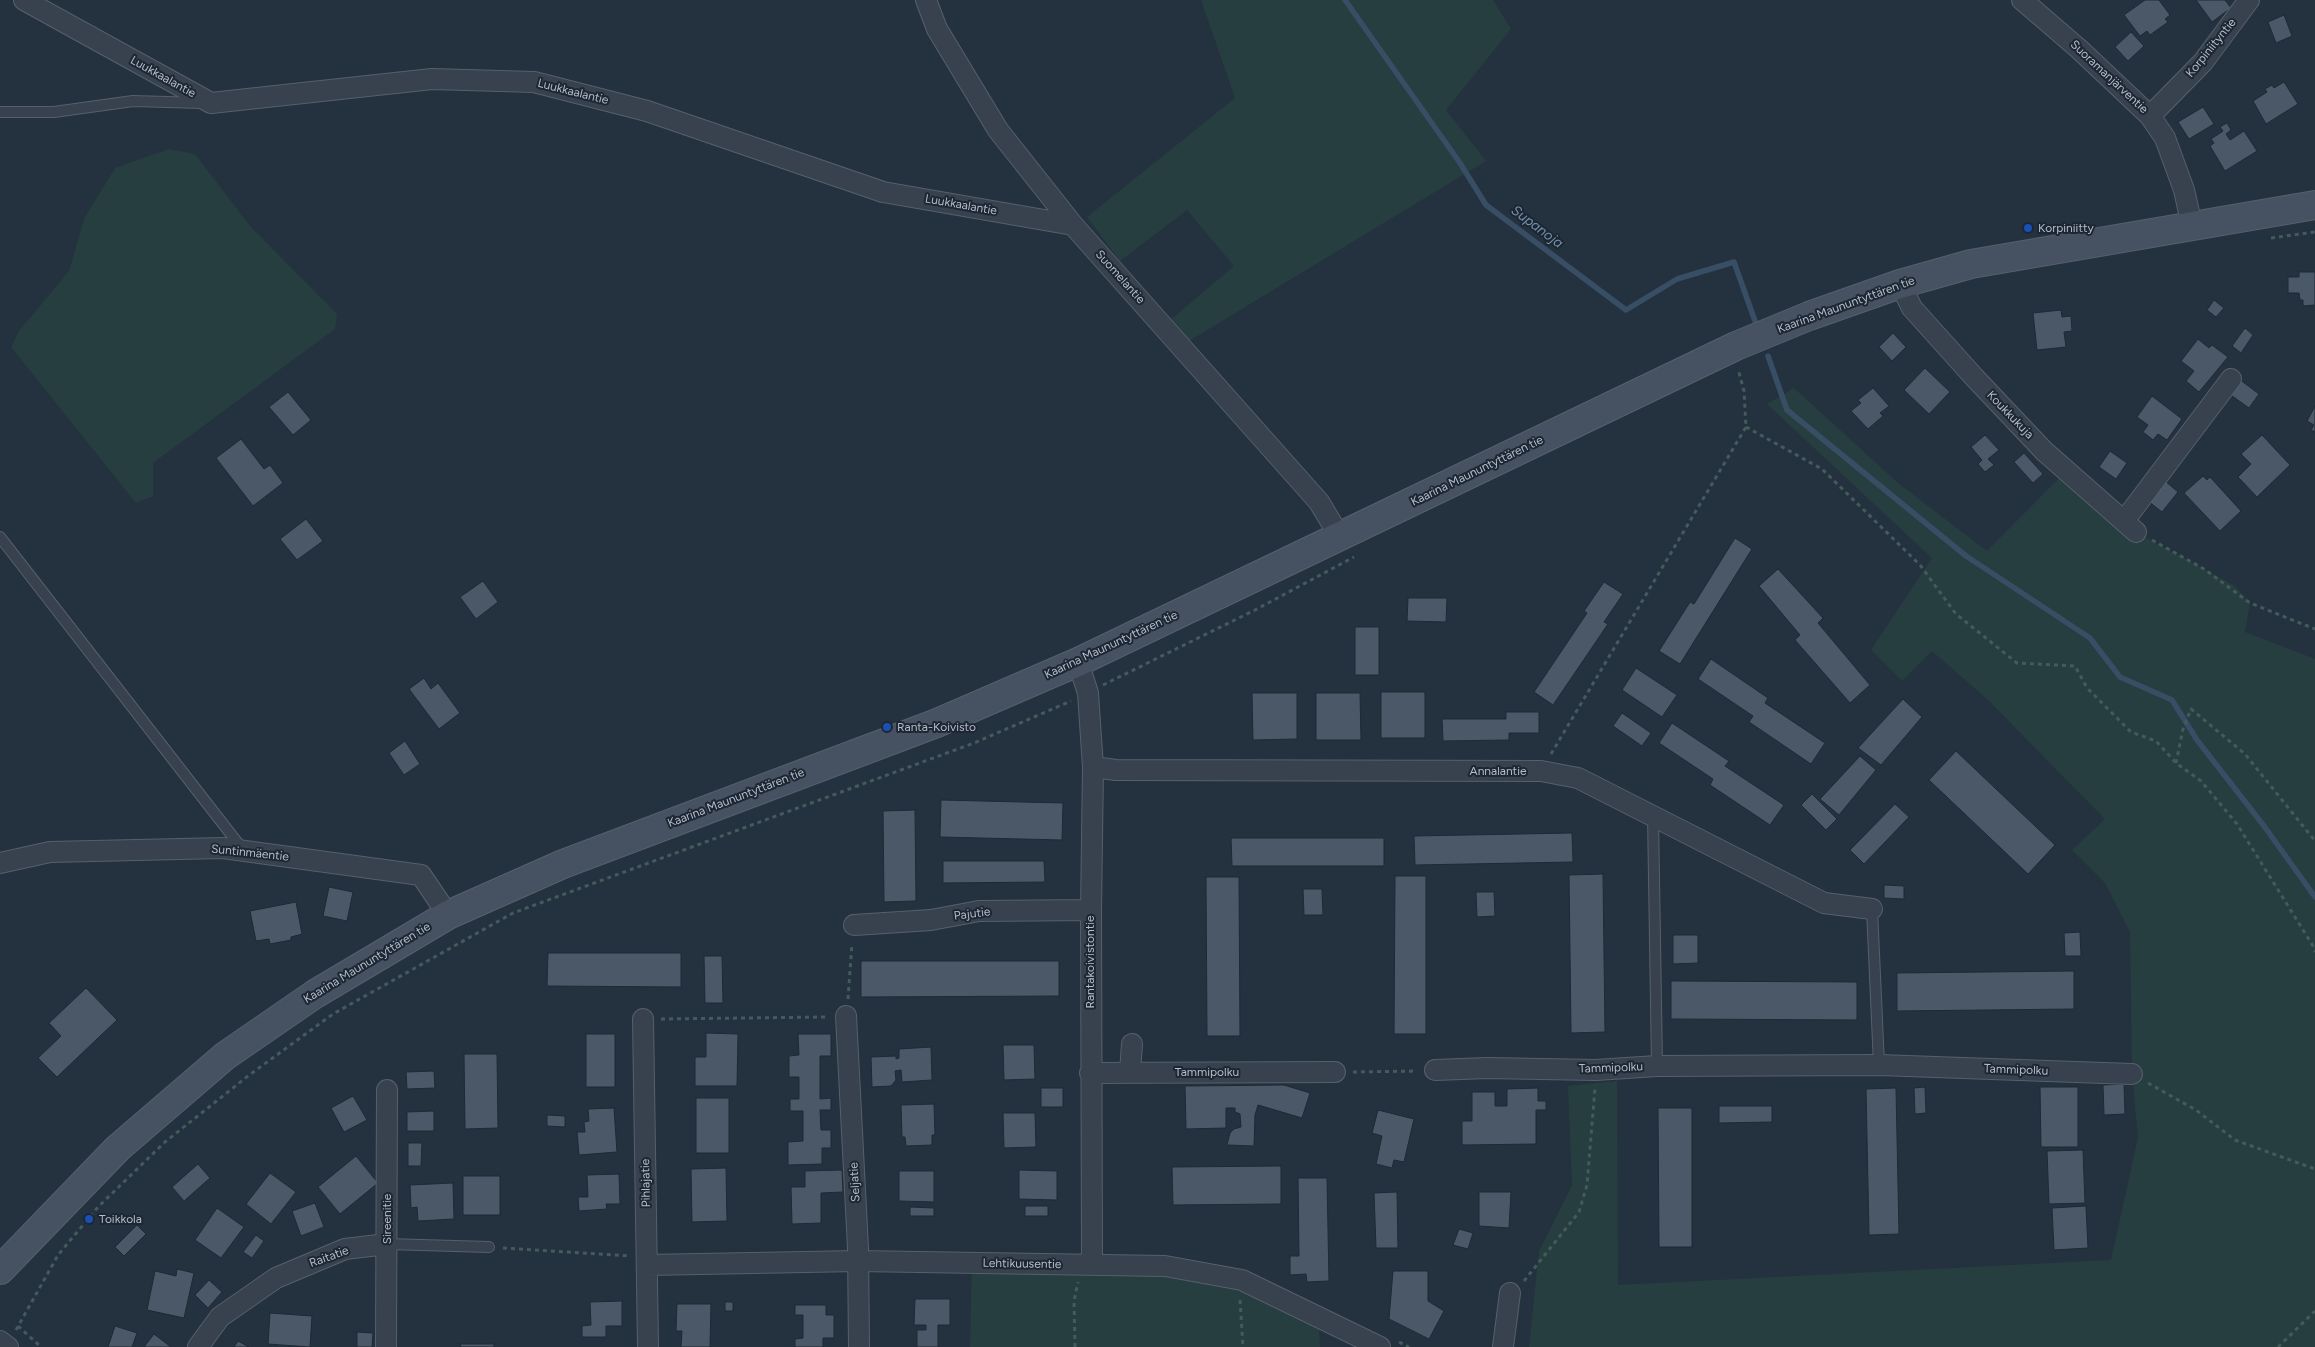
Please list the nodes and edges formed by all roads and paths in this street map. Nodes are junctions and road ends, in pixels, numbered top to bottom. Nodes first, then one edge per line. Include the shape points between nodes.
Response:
1 (24, 0) edge
2 (926, 0) edge
3 (2022, 0) edge
4 (2249, 0) edge
5 (210, 103) junction
6 (0, 112) edge
7 (2150, 116) junction
8 (2315, 205) edge
9 (1073, 225) junction
10 (2192, 226) junction
11 (2315, 232) edge
12 (2262, 238) dead end
13 (1900, 284) junction
14 (1736, 364) dead end
15 (2231, 379) dead end
16 (1746, 427) junction
17 (2130, 526) junction
18 (0, 537) edge
19 (1348, 546) junction
20 (2315, 629) edge
21 (1078, 662) junction
22 (1088, 693) junction
23 (2176, 763) junction
24 (1093, 767) junction
25 (1541, 771) junction
26 (1653, 816) junction
27 (2315, 841) edge
28 (245, 851) junction
29 (0, 863) edge
30 (1872, 909) joint
31 (1090, 910) junction
32 (448, 916) junction
33 (854, 925) joint
34 (2315, 952) edge
35 (846, 1016) junction
36 (643, 1019) joint
37 (1132, 1044) dead end
38 (1879, 1065) junction
39 (1656, 1066) junction
40 (1435, 1070) joint
41 (1596, 1070) junction
42 (1130, 1072) junction
43 (1335, 1072) joint
44 (1090, 1073) junction
45 (2132, 1074) joint
46 (387, 1090) dead end
47 (2315, 1169) edge
48 (387, 1244) junction
49 (490, 1247) dead end
50 (858, 1261) junction
51 (1087, 1264) junction
52 (647, 1265) junction
53 (0, 1270) edge
54 (1242, 1280) junction
55 (1510, 1293) joint
56 (2315, 1311) edge
57 (0, 1341) edge
58 (8, 1347) edge
59 (41, 1347) edge
60 (198, 1347) edge
61 (386, 1347) edge
62 (648, 1347) edge
63 (859, 1347) edge
64 (1075, 1347) edge
65 (1243, 1347) edge
66 (1380, 1347) edge
67 (1503, 1347) edge
68 (2278, 1347) edge

1 - 5 street, Luukkaalantie
2 - 9 street, Suomelantie via 937,29 998,130
3 - 7 street, Suoramanjärventie
4 - 7 street, Korpiniityntie via 2203,62
5 - 6 lane via 132,101 54,112
5 - 9 street, Luukkaalantie via 432,79 534,82 647,111 883,192
7 - 10 street, Suoramanjärventie via 2165,138 2184,190
8 - 10 main road, Kaarina Maununtyttären tie
9 - 19 street, Suomelantie via 1318,502
10 - 13 main road, Kaarina Maununtyttären tie via 1971,264
11 - 12 path
13 - 17 street, Koukkukuja via 1912,308 1980,384 2044,451
13 - 19 main road, Kaarina Maununtyttären tie via 1736,346
14 - 16 path via 1744,391
15 - 17 street
16 - 23 path via 1822,469 1920,565 1956,614 2017,663 2075,666 2088,688 2131,732 2156,742
16 - 25 path
17 - 20 path via 2204,569 2250,603
18 - 28 lane
19 - 21 main road, Kaarina Maununtyttären tie
19 - 22 path via 1255,610
21 - 22 street, Rantakoivistontie
21 - 32 main road, Kaarina Maununtyttären tie via 936,723 563,864
22 - 24 street, Rantakoivistontie
22 - 59 path via 974,743 513,913 333,1014 165,1142 98,1207 58,1255 18,1326
23 - 27 path via 2183,728 2191,709 2245,754
23 - 34 path via 2201,781 2237,824
24 - 25 street, Annalantie via 1116,770
24 - 31 street, Rantakoivistontie
25 - 26 street, Annalantie via 1578,778
26 - 30 street, Annalantie via 1824,903
26 - 39 lane
28 - 29 street, Suntinmäentie via 223,848 50,852
28 - 32 street, Suntinmäentie via 421,875
30 - 38 lane
31 - 33 street, Pajutie via 979,911 931,920
31 - 44 street, Rantakoivistontie
32 - 53 main road, Kaarina Maununtyttären tie via 315,994 225,1056 118,1148
33 - 35 path
35 - 36 path
35 - 50 street, Seljatie
36 - 52 street, Pihlajatie
37 - 42 street
38 - 39 street, Tammipolku
38 - 45 street, Tammipolku
39 - 41 street, Tammipolku
40 - 41 street, Tammipolku
40 - 43 path
41 - 55 path via 1587,1185 1579,1212 1525,1280
42 - 43 street, Tammipolku
42 - 44 street, Tammipolku
44 - 51 street, Rantakoivistontie
45 - 47 path via 2196,1110 2235,1140
46 - 48 street, Sireenitie
48 - 49 lane, Raitatie
48 - 60 street, Raitatie via 345,1249 276,1278 220,1317
48 - 61 street, Sireenitie
50 - 51 street, Lehtikuusentie
50 - 52 street, Lehtikuusentie
50 - 63 street, Seljatie
51 - 54 street, Lehtikuusentie via 1165,1266
51 - 64 path via 1074,1301
52 - 62 street, Pihlajatie
54 - 65 path
54 - 66 street, Lehtikuusentie
55 - 67 street
56 - 68 path
57 - 58 street

